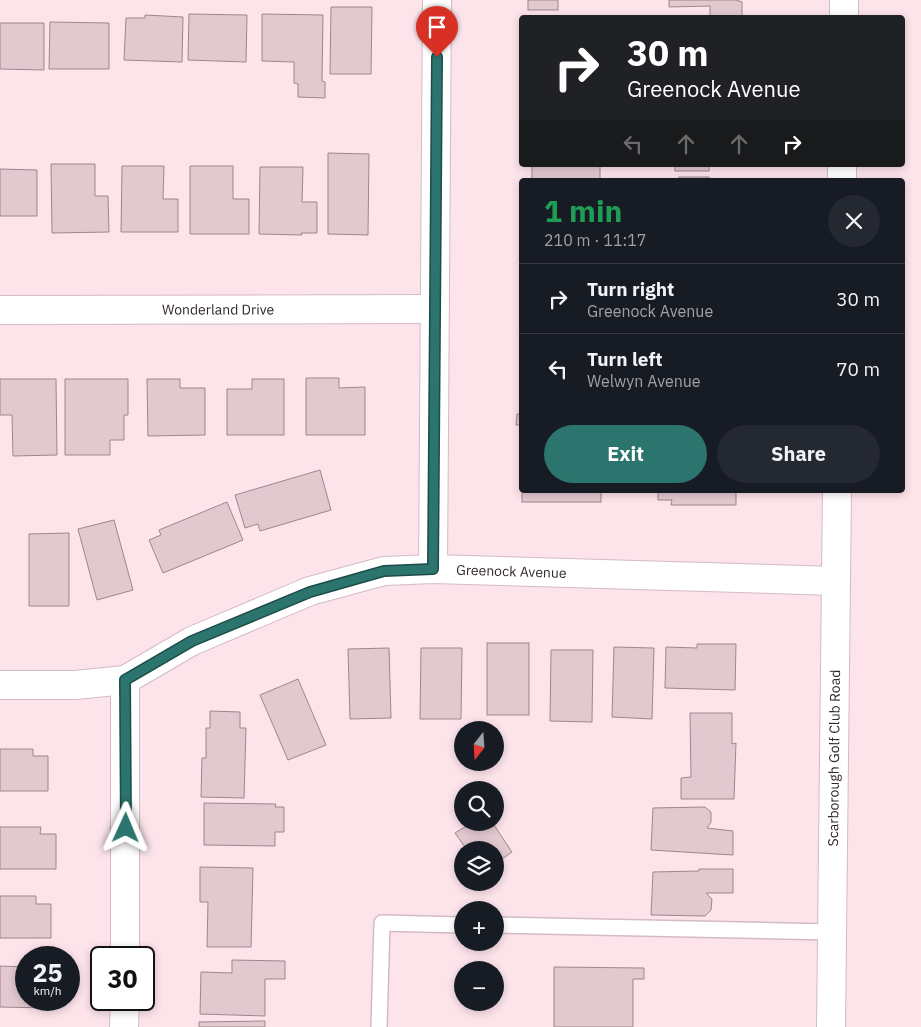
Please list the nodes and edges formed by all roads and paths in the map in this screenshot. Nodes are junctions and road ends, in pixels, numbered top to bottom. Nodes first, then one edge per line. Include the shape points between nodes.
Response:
1 (437, 0) edge
2 (844, 0) edge
3 (844, 15) edge
4 (435, 309) junction
5 (0, 310) edge
6 (837, 493) edge
7 (433, 569) junction
8 (836, 581) junction
9 (125, 680) junction
10 (0, 685) edge
11 (454, 925) edge
12 (504, 925) edge
13 (832, 932) junction
14 (125, 946) edge
15 (125, 1011) edge
16 (124, 1027) edge
17 (379, 1027) edge
18 (831, 1027) edge

1 - 4 street
2 - 3 street
4 - 5 street, Wonderland Drive
4 - 7 street
6 - 8 street, Scarborough Golf Club Road
7 - 8 street, Greenock Avenue
7 - 9 street, Greenock Avenue via 384,571 310,592 192,641
8 - 13 street, Scarborough Golf Club Road
9 - 10 street, Greenock Avenue via 74,685
9 - 14 street
11 - 17 lane via 382,923
12 - 13 lane
13 - 18 street, Scarborough Golf Club Road
15 - 16 street

